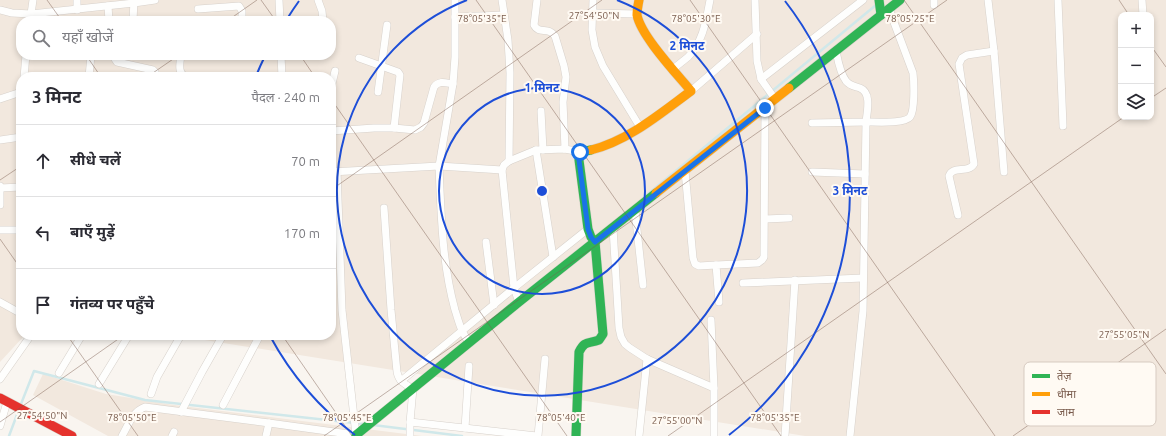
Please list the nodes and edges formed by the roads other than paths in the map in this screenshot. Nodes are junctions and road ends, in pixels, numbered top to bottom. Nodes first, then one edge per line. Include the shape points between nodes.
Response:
1 (34, 0) edge
2 (77, 0) edge
3 (155, 0) edge
4 (279, 0) edge
5 (318, 0) edge
6 (455, 0) edge
7 (502, 0) edge
8 (536, 0) edge
9 (593, 0) edge
10 (639, 0) edge
11 (710, 0) edge
12 (755, 0) edge
13 (863, 0) edge
14 (900, 0) edge
15 (988, 0) edge
16 (1058, 0) edge
17 (1142, 0) edge
18 (879, 1) edge
19 (134, 2) edge
20 (108, 6) junction
21 (198, 9) dead end
22 (889, 9) junction
23 (0, 10) edge
24 (77, 10) junction
25 (1143, 12) edge
26 (592, 13) junction
27 (638, 14) junction
28 (504, 15) junction
29 (881, 15) junction
30 (23, 16) edge
31 (31, 16) edge
32 (42, 16) edge
33 (108, 16) edge
34 (133, 16) edge
35 (242, 16) edge
36 (280, 16) edge
37 (322, 16) edge
38 (455, 17) junction
39 (387, 25) dead end
40 (757, 34) junction
41 (994, 50) junction
42 (836, 52) junction
43 (359, 58) dead end
44 (26, 60) edge
45 (91, 60) edge
46 (116, 60) edge
47 (181, 60) edge
48 (281, 60) edge
49 (381, 65) junction
50 (673, 69) junction
51 (24, 72) edge
52 (89, 72) edge
53 (155, 72) edge
54 (180, 72) edge
55 (282, 72) edge
56 (761, 79) junction
57 (453, 84) junction
58 (691, 91) junction
59 (378, 92) dead end
60 (16, 94) edge
61 (774, 96) junction
62 (0, 99) edge
63 (765, 108) junction
64 (541, 111) dead end
65 (866, 122) junction
66 (812, 123) dead end
67 (1063, 126) dead end
68 (640, 127) junction
69 (394, 128) junction
70 (336, 132) edge
71 (16, 138) edge
72 (0, 140) edge
73 (565, 149) junction
74 (539, 150) junction
75 (580, 152) junction
76 (509, 160) junction
77 (439, 166) junction
78 (502, 170) junction
79 (686, 171) junction
80 (336, 172) edge
81 (812, 172) dead end
82 (1004, 172) dead end
83 (865, 174) junction
84 (0, 187) edge
85 (16, 187) edge
86 (0, 205) edge
87 (336, 206) edge
88 (384, 208) dead end
89 (635, 211) junction
90 (958, 215) dead end
91 (789, 218) dead end
92 (765, 219) junction
93 (613, 228) junction
94 (0, 230) edge
95 (16, 230) edge
96 (591, 235) junction
97 (486, 242) dead end
98 (553, 257) junction
99 (716, 266) junction
100 (863, 278) junction
101 (795, 280) junction
102 (743, 283) dead end
103 (643, 284) dead end
104 (514, 288) junction
105 (0, 302) edge
106 (519, 302) junction
107 (719, 302) dead end
108 (494, 305) junction
109 (16, 311) edge
110 (711, 320) dead end
111 (465, 338) junction
112 (27, 340) edge
113 (79, 340) edge
114 (126, 340) edge
115 (178, 340) edge
116 (220, 340) edge
117 (257, 340) edge
118 (647, 358) junction
119 (545, 359) dead end
120 (469, 366) dead end
121 (59, 373) dead end
122 (0, 379) edge
123 (99, 384) dead end
124 (407, 385) junction
125 (714, 388) junction
126 (151, 394) dead end
127 (7, 402) edge
128 (223, 405) dead end
129 (183, 407) junction
130 (269, 423) junction
131 (0, 426) edge
132 (465, 428) junction
133 (410, 429) edge
134 (72, 436) edge
135 (122, 436) edge
136 (266, 436) edge
137 (358, 436) edge
138 (538, 436) edge
139 (576, 436) edge
140 (639, 436) edge
141 (714, 436) edge
142 (785, 436) edge
143 (850, 436) edge

1 - 31 street
2 - 24 street
3 - 19 street
4 - 36 street
5 - 37 street
6 - 38 street
7 - 28 street
8 - 73 street via 534,25 539,30 549,30 555,36 564,66 566,77 562,102
9 - 26 street
10 - 27 main road
11 - 50 street via 703,33 697,46
12 - 40 street
13 - 56 street
14 - 22 main road
15 - 41 street
16 - 67 street
17 - 25 street
18 - 29 main road
19 - 20 street
19 - 34 street
20 - 24 street
20 - 33 street
21 - 35 street via 239,6
22 - 29 main road
22 - 65 street via 913,73 912,112 909,118 903,121
23 - 30 street
24 - 32 street
26 - 27 street
26 - 68 street via 595,47 603,66
27 - 50 main road via 642,29
28 - 38 street
28 - 76 street via 510,73
29 - 42 main road
38 - 57 street
39 - 49 street
40 - 56 street via 757,61
40 - 58 street
41 - 82 street
41 - 90 street via 967,55 959,64 974,164 968,169 954,171 949,176
42 - 61 main road
42 - 65 street via 846,81 866,92
43 - 49 street
44 - 51 street
45 - 52 street
46 - 53 street
47 - 54 street
48 - 55 street
49 - 59 street
49 - 69 street via 395,70 400,76
50 - 58 main road
56 - 61 street
57 - 69 street via 436,84 421,128
57 - 77 street
58 - 68 main road
60 - 62 street
61 - 63 main road
63 - 79 main road
63 - 92 street
64 - 74 street
65 - 66 street
65 - 83 street
68 - 75 main road via 598,148
69 - 70 street
71 - 72 street
73 - 74 street
73 - 75 street
74 - 76 street
74 - 98 street
75 - 96 main road via 579,160
76 - 78 street
77 - 78 street
77 - 80 street
77 - 111 street via 446,261 452,298
78 - 104 street
79 - 89 main road
79 - 99 street via 693,258 699,266
81 - 83 street
83 - 100 street
84 - 85 street
84 - 86 street
87 - 137 street via 342,310 354,425
88 - 124 street via 397,372 398,377
89 - 93 main road
89 - 103 street
91 - 92 street
92 - 99 street via 762,260 758,263
93 - 96 main road
93 - 118 street via 621,337 625,344
94 - 95 street
96 - 98 street
96 - 106 main road
96 - 139 main road via 603,334 602,339 597,342 581,346 579,352
97 - 108 street
98 - 104 street
99 - 107 street
100 - 101 street
100 - 143 street
101 - 102 street
101 - 142 street
104 - 106 street
104 - 108 street
105 - 109 street
106 - 111 main road
108 - 111 street
110 - 125 street
111 - 124 main road
111 - 124 street
112 - 122 street
113 - 121 street
114 - 123 street
115 - 126 street via 157,377
116 - 129 street
117 - 128 street
118 - 125 street
118 - 140 street
119 - 138 street
120 - 132 street
124 - 133 street
124 - 137 main road
125 - 141 street
127 - 131 street
127 - 134 main road
129 - 130 street
129 - 135 street via 145,407 138,410
130 - 136 street
130 - 137 street
132 - 133 street
132 - 138 street

